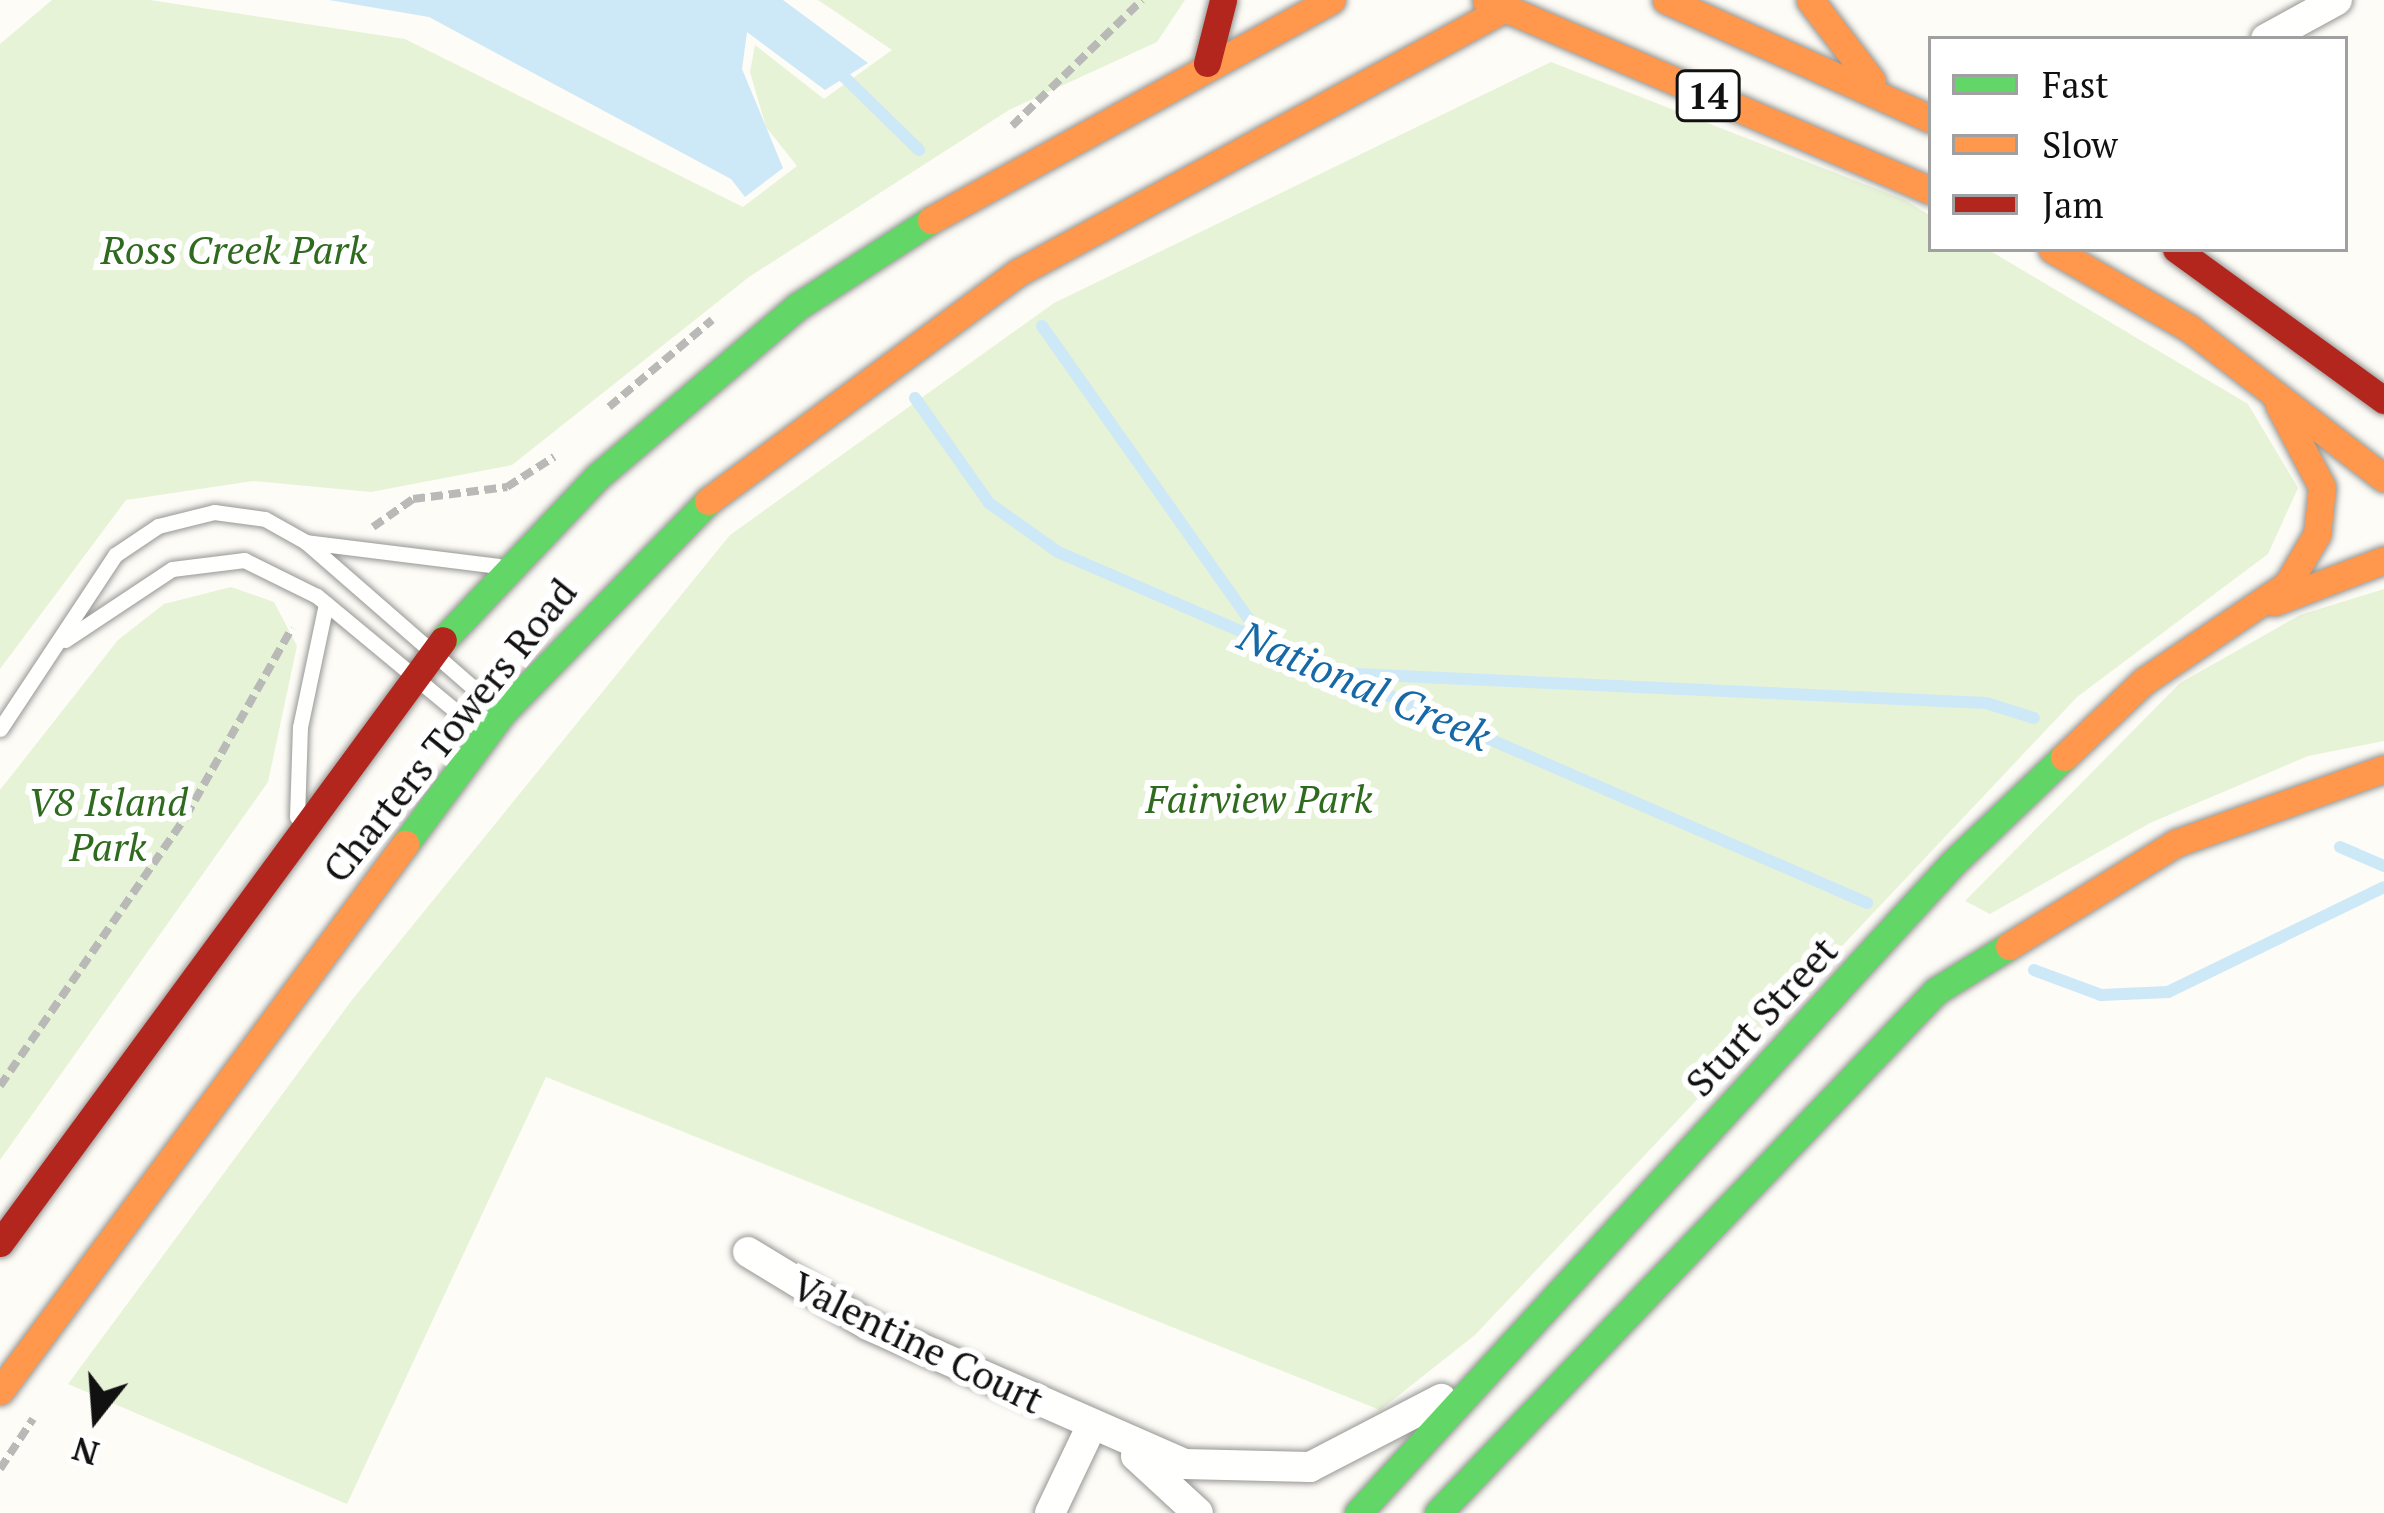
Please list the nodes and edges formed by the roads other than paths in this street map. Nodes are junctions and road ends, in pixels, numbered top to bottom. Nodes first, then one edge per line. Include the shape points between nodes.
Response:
1 (1223, 0) edge
2 (1332, 0) edge
3 (1666, 0) edge
4 (1810, 0) edge
5 (2337, 0) edge
6 (1504, 3) edge
7 (2271, 36) edge
8 (1208, 63) junction
9 (1896, 101) junction
10 (1928, 117) edge
11 (1928, 190) edge
12 (2057, 252) edge
13 (2180, 252) edge
14 (2255, 375) junction
15 (2384, 400) edge
16 (2384, 478) edge
17 (306, 542) junction
18 (2384, 560) edge
19 (509, 566) junction
20 (326, 604) junction
21 (2255, 611) junction
22 (63, 642) junction
23 (424, 662) junction
24 (493, 724) junction
25 (0, 728) edge
26 (2384, 769) edge
27 (296, 838) junction
28 (0, 1244) edge
29 (748, 1252) dead end
30 (1508, 1348) junction
31 (0, 1391) edge
32 (1091, 1427) junction
33 (1050, 1513) edge
34 (1198, 1513) edge
35 (1358, 1513) edge
36 (1438, 1513) edge

1 - 8 main road
2 - 8 main road, Charters Towers Road
3 - 9 main road, 14
4 - 9 main road
5 - 7 street
6 - 11 main road, 14
6 - 24 main road, Charters Towers Road via 1019,272 860,377 668,536
8 - 19 main road, Charters Towers Road via 799,306
9 - 10 main road, 14
12 - 14 main road
13 - 15 main road
14 - 16 main road
14 - 21 main road, Sturt Street via 2310,447 2323,499 2298,571
17 - 19 lane
17 - 22 lane via 250,514 177,518 116,555
17 - 23 lane
18 - 21 main road, Sturt Street
19 - 23 main road, Charters Towers Road
20 - 22 lane via 278,569 204,560 137,587
20 - 23 lane
20 - 27 lane via 300,727
21 - 30 main road, Sturt Street via 2144,681 1954,862
22 - 25 lane
23 - 24 lane
23 - 24 lane
23 - 27 main road, Charters Towers Road
24 - 31 main road, Charters Towers Road
26 - 36 main road via 2176,843 2049,913 1936,991
27 - 28 main road, Charters Towers Road
29 - 32 street, Valentine Court via 847,1314
30 - 32 street, Valentine Court via 1386,1437 1310,1467 1204,1468
30 - 35 main road, Sturt Street
32 - 33 street, Valentine Court
32 - 34 street, Valentine Court

